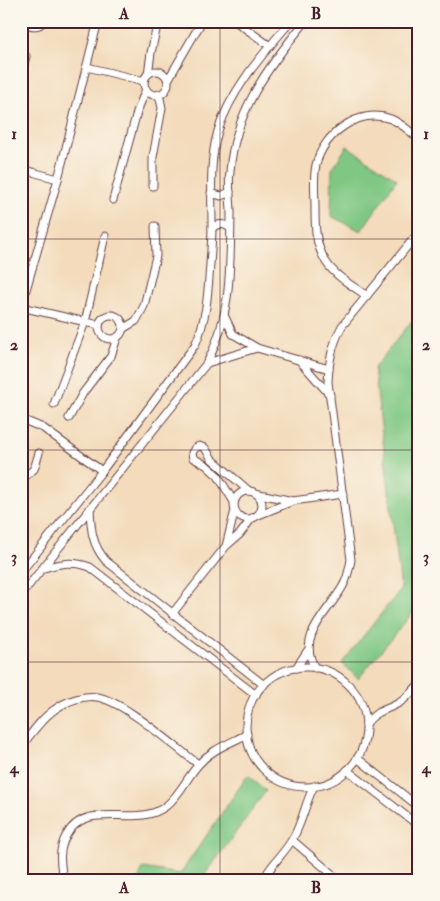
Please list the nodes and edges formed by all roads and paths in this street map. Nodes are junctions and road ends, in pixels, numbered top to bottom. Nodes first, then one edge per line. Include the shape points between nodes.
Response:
1 (44, 21) edge
2 (98, 21) edge
3 (158, 21) edge
4 (202, 21) edge
5 (235, 21) edge
6 (291, 21) edge
7 (306, 21) edge
8 (21, 23) edge
9 (270, 46) junction
10 (26, 56) dead end
11 (88, 67) junction
12 (148, 74) junction
13 (21, 76) edge
14 (168, 80) junction
15 (145, 85) junction
16 (160, 94) junction
17 (419, 139) edge
18 (21, 169) edge
19 (58, 179) junction
20 (153, 186) dead end
21 (230, 192) junction
22 (211, 193) junction
23 (112, 200) dead end
24 (155, 226) dead end
25 (212, 228) junction
26 (230, 228) junction
27 (419, 232) edge
28 (105, 236) dead end
29 (367, 296) junction
30 (21, 307) edge
31 (225, 317) junction
32 (84, 322) junction
33 (99, 325) junction
34 (124, 328) junction
35 (117, 338) junction
36 (256, 348) junction
37 (298, 360) junction
38 (207, 362) junction
39 (329, 369) junction
40 (330, 394) junction
41 (54, 404) dead end
42 (69, 418) dead end
43 (21, 419) edge
44 (39, 453) dead end
45 (102, 471) junction
46 (21, 480) edge
47 (251, 492) junction
48 (343, 494) junction
49 (293, 501) junction
50 (234, 506) junction
51 (90, 509) junction
52 (254, 517) junction
53 (226, 546) junction
54 (44, 568) junction
55 (21, 572) edge
56 (21, 595) edge
57 (172, 614) junction
58 (308, 650) junction
59 (296, 668) junction
60 (315, 668) junction
61 (419, 684) edge
62 (264, 685) junction
63 (256, 695) junction
64 (362, 706) junction
65 (379, 711) junction
66 (366, 724) junction
67 (247, 734) junction
68 (229, 744) junction
69 (249, 744) junction
70 (21, 747) edge
71 (357, 758) junction
72 (198, 764) junction
73 (347, 770) junction
74 (314, 786) junction
75 (301, 787) junction
76 (306, 803) junction
77 (419, 807) edge
78 (419, 826) edge
79 (292, 840) junction
80 (62, 873) dead end
81 (263, 880) edge
82 (339, 880) edge

1 - 8 street via 36,27
2 - 11 street
3 - 12 street
4 - 14 street
5 - 9 street
6 - 9 street
7 - 21 street via 270,67 246,108 232,150
9 - 22 street via 246,77 225,113 214,152
10 - 13 street
11 - 15 street
11 - 19 street
12 - 14 street via 160,71
12 - 15 street
14 - 16 street via 168,87
15 - 16 street via 152,94
15 - 23 street
16 - 20 street via 162,108 153,157
17 - 29 street via 392,119 364,116 334,134 316,164 315,222 320,250 336,274
18 - 19 street
19 - 30 street
21 - 22 street via 221,196
21 - 26 street
22 - 25 street
24 - 34 street via 156,256 144,306 136,321
25 - 26 street via 221,224
25 - 45 street via 206,312 195,346
26 - 31 street
27 - 29 street
28 - 32 street
29 - 39 street via 342,326 330,354
30 - 32 street
31 - 36 street via 233,334
31 - 38 street
32 - 33 street
32 - 41 street
33 - 34 street via 104,317 113,314 121,319
33 - 35 street via 100,333 106,338
34 - 35 street
35 - 42 street via 111,356
36 - 37 street
36 - 38 street
37 - 39 street
37 - 40 street
38 - 51 street
39 - 40 street
40 - 48 street
43 - 45 street via 43,428
44 - 46 street via 34,469
45 - 55 street
47 - 49 street
47 - 50 street via 240,494
47 - 50 street via 209,462
47 - 52 street via 262,504
48 - 49 street
48 - 58 street via 350,547 349,572 310,636
49 - 52 street
50 - 52 street via 244,518
50 - 53 street
51 - 54 street
51 - 57 street via 91,533 99,553
52 - 53 street
53 - 57 street
54 - 56 street
54 - 63 street via 68,562 90,567
57 - 62 street
58 - 59 street
58 - 60 street
59 - 60 street
59 - 62 street via 285,671
60 - 64 street via 344,680
61 - 65 street via 399,703
62 - 63 street
63 - 67 street via 250,707
64 - 65 street
64 - 66 street
65 - 66 street
66 - 71 street via 364,742
67 - 68 street
67 - 69 street
68 - 69 street
68 - 72 street
69 - 75 street via 269,774
70 - 72 street via 54,709 79,698 96,697 127,711
71 - 73 street
71 - 77 street
72 - 80 street via 175,797 156,812 134,817 94,816 80,821 62,844 59,858
73 - 74 street via 326,784
73 - 78 street
74 - 75 street
74 - 76 street
75 - 76 street
76 - 79 street
79 - 81 street
79 - 82 street

